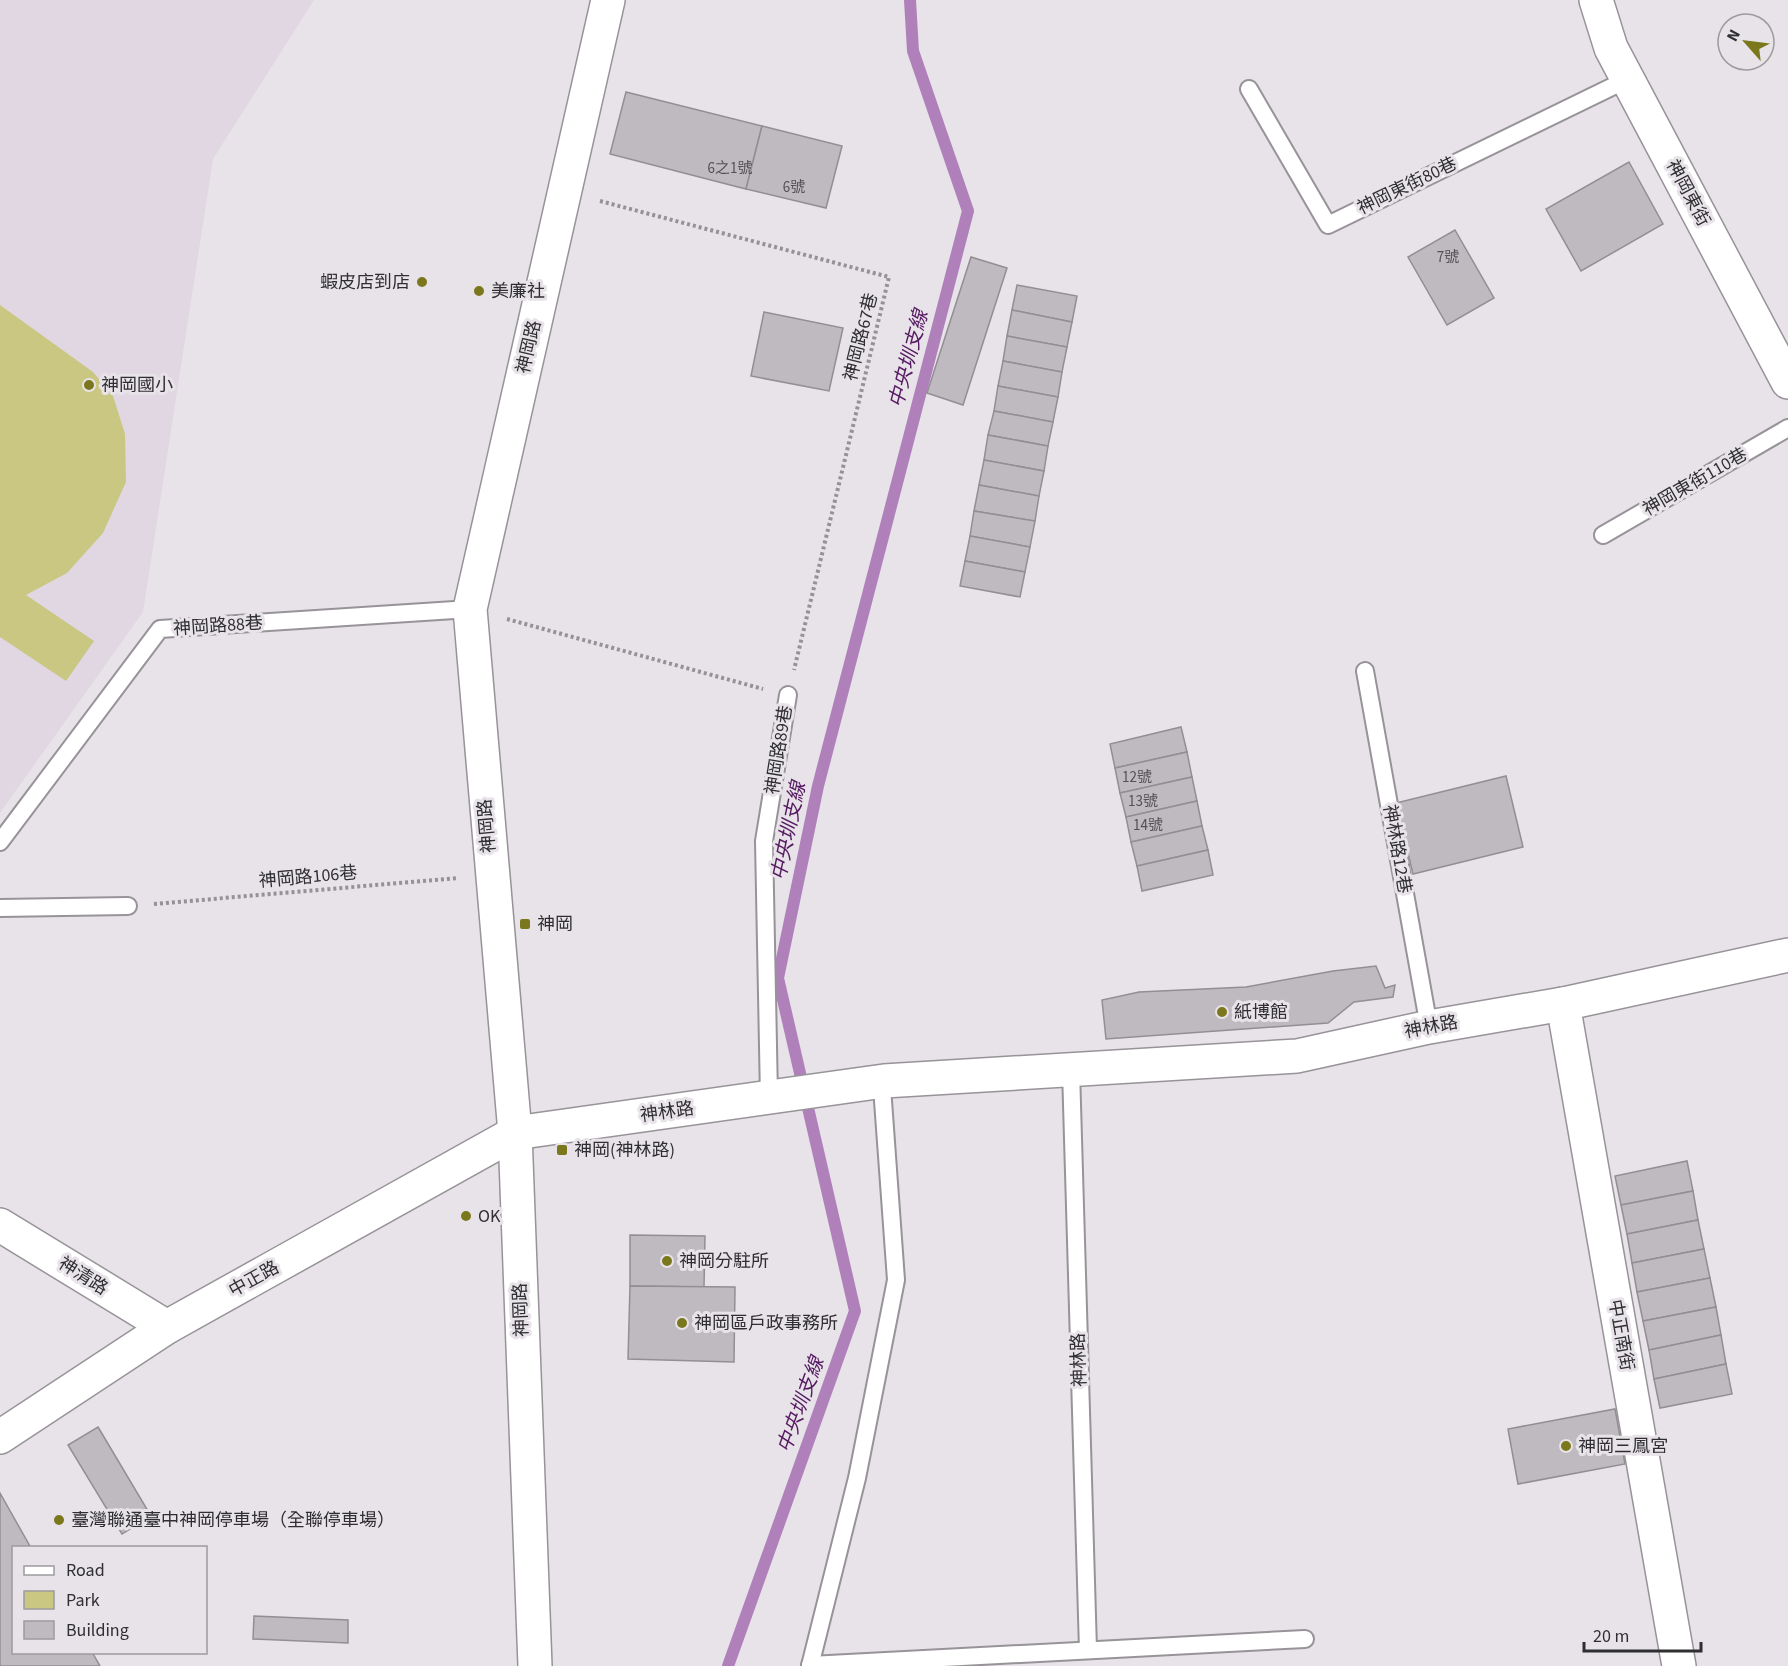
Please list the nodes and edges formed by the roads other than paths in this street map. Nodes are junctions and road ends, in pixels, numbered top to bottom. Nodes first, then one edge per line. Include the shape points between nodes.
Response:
1 (608, 0) edge
2 (1596, 0) edge
3 (1628, 79) junction
4 (1249, 89) dead end
5 (1788, 382) edge
6 (1788, 428) edge
7 (1603, 535) dead end
8 (470, 609) junction
9 (1365, 671) dead end
10 (788, 696) road end
11 (0, 842) edge
12 (128, 906) road end
13 (0, 908) edge
14 (1788, 955) edge
15 (1563, 1004) junction
16 (1429, 1027) junction
17 (1071, 1070) junction
18 (884, 1081) junction
19 (777, 1096) junction
20 (514, 1133) junction
21 (0, 1225) edge
22 (167, 1327) junction
23 (0, 1437) edge
24 (1305, 1639) dead end
25 (1088, 1650) junction
26 (1037, 1659) edge
27 (535, 1666) edge
28 (810, 1666) edge
29 (1679, 1666) edge

1 - 8 street, 神岡路
2 - 3 street, 神岡東街 via 1611,48
3 - 4 lane, 神岡東街80巷 via 1328,225
3 - 5 street, 神岡東街
6 - 7 lane, 神岡東街110巷
8 - 11 lane, 神岡路88巷 via 160,629
8 - 20 street, 神岡路
9 - 16 lane, 神林路12巷
10 - 19 lane, 神岡路89巷 via 764,841
12 - 13 lane
14 - 15 street, 神林路
15 - 16 street, 神林路
15 - 29 street, 中正南街
16 - 17 street, 神林路 via 1297,1056
17 - 18 street, 神林路
17 - 25 lane, 神林路
18 - 19 street, 神林路
18 - 28 lane via 896,1280 857,1478
19 - 20 street, 神林路
20 - 22 street, 中正路
20 - 27 street, 神岡路
21 - 22 street, 神清路
22 - 23 street, 中正路
24 - 25 lane
25 - 26 lane
26 - 28 lane

